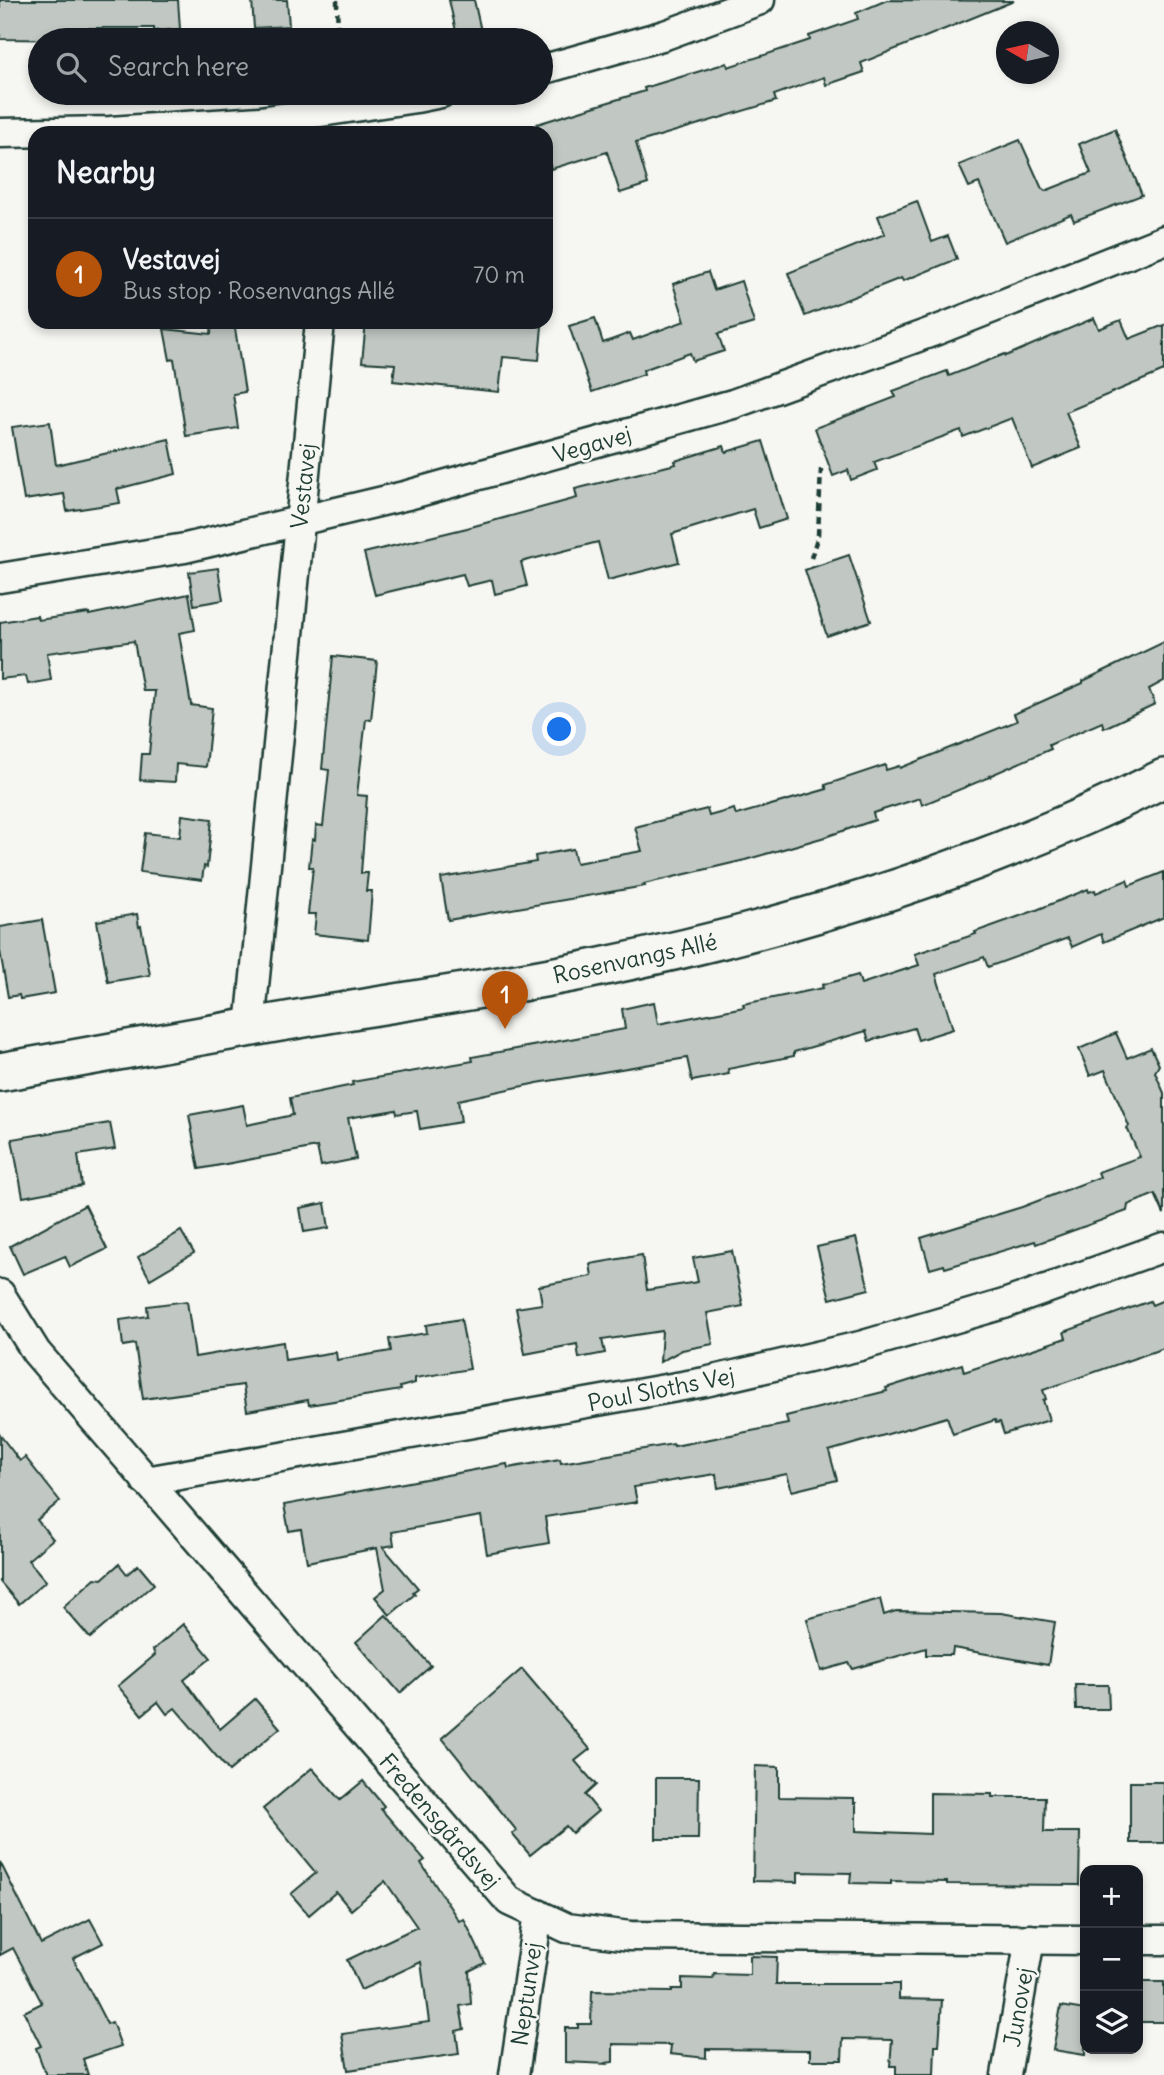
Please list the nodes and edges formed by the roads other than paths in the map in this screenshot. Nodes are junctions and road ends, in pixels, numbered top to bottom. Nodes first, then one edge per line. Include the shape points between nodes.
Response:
1 (760, 0) edge
2 (553, 67) edge
3 (398, 105) edge
4 (340, 121) edge
5 (184, 126) edge
6 (28, 132) edge
7 (0, 133) edge
8 (1164, 240) edge
9 (319, 329) edge
10 (299, 521) junction
11 (0, 578) edge
12 (1164, 778) edge
13 (250, 1027) junction
14 (0, 1072) edge
15 (1164, 1247) edge
16 (0, 1294) edge
17 (146, 1480) junction
18 (538, 1914) junction
19 (1030, 1939) junction
20 (1080, 1940) edge
21 (1143, 1940) edge
22 (1164, 1940) edge
23 (514, 2075) edge
24 (1006, 2075) edge

1 - 2 street via 665,35
3 - 4 street
4 - 5 street
6 - 7 street
8 - 10 street, Vegavej via 940,329 733,404
9 - 10 street, Vestavej
10 - 11 street, Vegavej via 185,548
10 - 13 street, Vestavej
12 - 13 street, Rosenvangs Allé via 1008,850 863,900 736,936 590,970
13 - 14 street, Rosenvangs Allé
15 - 17 street, Poul Sloths Vej via 1004,1304 860,1346 705,1382
16 - 17 street, Fredensgårdsvej via 36,1352
17 - 18 street, Fredensgårdsvej via 509,1901
18 - 19 street, Fredensgårdsvej via 567,1928 630,1936
18 - 23 street, Neptunvej
19 - 20 street, Fredensgårdsvej
19 - 24 street, Junovej
21 - 22 street

